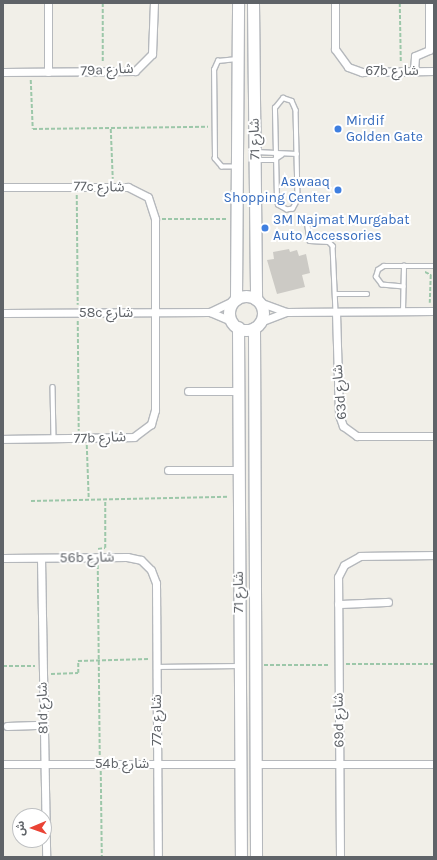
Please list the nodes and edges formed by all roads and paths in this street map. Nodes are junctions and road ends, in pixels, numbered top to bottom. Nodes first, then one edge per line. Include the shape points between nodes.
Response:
1 (48, 3) edge
2 (103, 3) edge
3 (154, 3) edge
4 (238, 3) edge
5 (253, 3) edge
6 (334, 3) edge
7 (400, 3) edge
8 (429, 3) edge
9 (238, 58) junction
10 (401, 71) junction
11 (414, 71) junction
12 (434, 71) edge
13 (3, 72) edge
14 (30, 72) junction
15 (48, 72) junction
16 (103, 72) junction
17 (214, 127) junction
18 (111, 128) junction
19 (276, 152) junction
20 (297, 154) junction
21 (282, 155) junction
22 (255, 156) junction
23 (277, 159) junction
24 (239, 168) junction
25 (3, 187) edge
26 (114, 187) junction
27 (154, 219) junction
28 (239, 219) junction
29 (308, 220) dead end
30 (404, 266) junction
31 (425, 266) junction
32 (434, 266) edge
33 (404, 287) junction
34 (335, 294) junction
35 (367, 294) dead end
36 (235, 300) junction
37 (258, 301) junction
38 (403, 311) junction
39 (431, 311) edge
40 (3, 312) edge
41 (155, 312) junction
42 (210, 312) junction
43 (286, 312) junction
44 (336, 312) junction
45 (235, 324) junction
46 (257, 325) junction
47 (53, 387) dead end
48 (188, 391) dead end
49 (239, 391) junction
50 (434, 436) edge
51 (3, 439) edge
52 (54, 439) junction
53 (87, 439) junction
54 (168, 470) dead end
55 (239, 470) junction
56 (239, 497) junction
57 (89, 499) junction
58 (105, 499) junction
59 (31, 501) dead end
60 (434, 555) edge
61 (98, 557) junction
62 (3, 558) edge
63 (41, 558) junction
64 (156, 583) joint
65 (388, 602) dead end
66 (338, 604) junction
67 (156, 659) junction
68 (99, 660) junction
69 (3, 666) edge
70 (42, 666) junction
71 (240, 666) junction
72 (156, 667) junction
73 (43, 675) junction
74 (44, 725) junction
75 (7, 726) dead end
76 (3, 764) edge
77 (44, 764) junction
78 (100, 764) junction
79 (157, 764) junction
80 (240, 764) junction
81 (256, 764) junction
82 (340, 764) junction
83 (434, 764) edge
84 (46, 857) edge
85 (102, 857) edge
86 (158, 857) edge
87 (241, 857) edge
88 (256, 857) edge
89 (340, 857) edge

1 - 15 street
2 - 16 path
3 - 16 street, 79a شارع via 154,46 148,61 135,71
4 - 9 street, شارع 71
5 - 22 street, شارع 71
6 - 10 street, 67b شارع via 335,49 342,62 362,72
7 - 10 path
8 - 11 street via 429,50 415,56
9 - 17 lane via 221,60 214,66
9 - 24 street, شارع 71
10 - 11 street, 67b شارع
11 - 12 street, 67b شارع
13 - 14 street, 79a شارع
14 - 15 street, 79a شارع
14 - 18 path via 33,129
15 - 16 street, 79a شارع
17 - 18 path
17 - 24 lane via 216,162 225,167
18 - 26 path
19 - 20 lane via 275,108 280,100 286,98 296,107
19 - 21 lane
19 - 22 lane
19 - 23 lane
20 - 21 lane
20 - 23 lane via 298,200 290,210 283,209 277,202
21 - 23 lane
22 - 23 lane
22 - 37 street, شارع 71 via 253,277
24 - 28 street, شارع 71
25 - 26 street, 77c شارع
26 - 27 street, 77c شارع via 142,192 152,204
27 - 28 path
27 - 41 street, 77c شارع
28 - 36 street, شارع 71
29 - 34 lane via 310,240 329,242 333,246
30 - 31 lane
30 - 33 lane
30 - 33 lane via 384,266 376,277 382,285
31 - 32 lane
31 - 39 path via 425,275 431,275 431,303 427,303
33 - 38 lane
34 - 35 lane
34 - 44 lane
36 - 37 street via 248,296
36 - 42 street, 58c شارع
36 - 45 street via 230,309
37 - 43 street
37 - 46 street via 263,310
38 - 39 street
38 - 44 street
40 - 41 street, 58c شارع
41 - 42 street, 58c شارع
41 - 53 street, 77b شارع via 155,410 151,424 134,437
42 - 45 street, 58c شارع
43 - 44 street
43 - 46 street
44 - 50 street, 63d شارع via 339,415 343,426 357,436
45 - 46 street
45 - 49 street, شارع 71
46 - 81 street, شارع 71
47 - 52 lane
48 - 49 street
49 - 55 street, شارع 71
51 - 52 street, 77b شارع
52 - 53 street, 77b شارع
53 - 57 path
54 - 55 street
55 - 56 street, شارع 71
56 - 58 path
56 - 71 street, شارع 71
57 - 58 path
57 - 59 path
58 - 61 path via 106,548 98,548
60 - 66 street, 69d شارع via 354,558 344,565 337,583
61 - 63 street, 56b شارع
61 - 64 street, 56b شارع via 141,560 152,570
61 - 68 path
62 - 63 street, 56b شارع
63 - 70 street, 81d شارع
64 - 67 street, 77a شارع
65 - 66 street
66 - 82 street, 69d شارع
67 - 68 path
67 - 72 street, 77a شارع
68 - 73 path via 78,661 78,673
68 - 78 path
69 - 70 path
70 - 73 street, 81d شارع
71 - 72 lane
71 - 80 street, شارع 71
72 - 79 street, 77a شارع
73 - 74 street, 81d شارع
74 - 75 street
74 - 77 street, 81d شارع
76 - 77 street, 54b شارع
77 - 78 street, 54b شارع
77 - 84 street, 81d شارع
78 - 79 street, 54b شارع
78 - 85 path
79 - 80 street, 54b شارع
79 - 86 street, 77a شارع
80 - 87 street, شارع 71
81 - 82 street
81 - 88 street, شارع 71
82 - 83 street
82 - 89 street, 69d شارع

